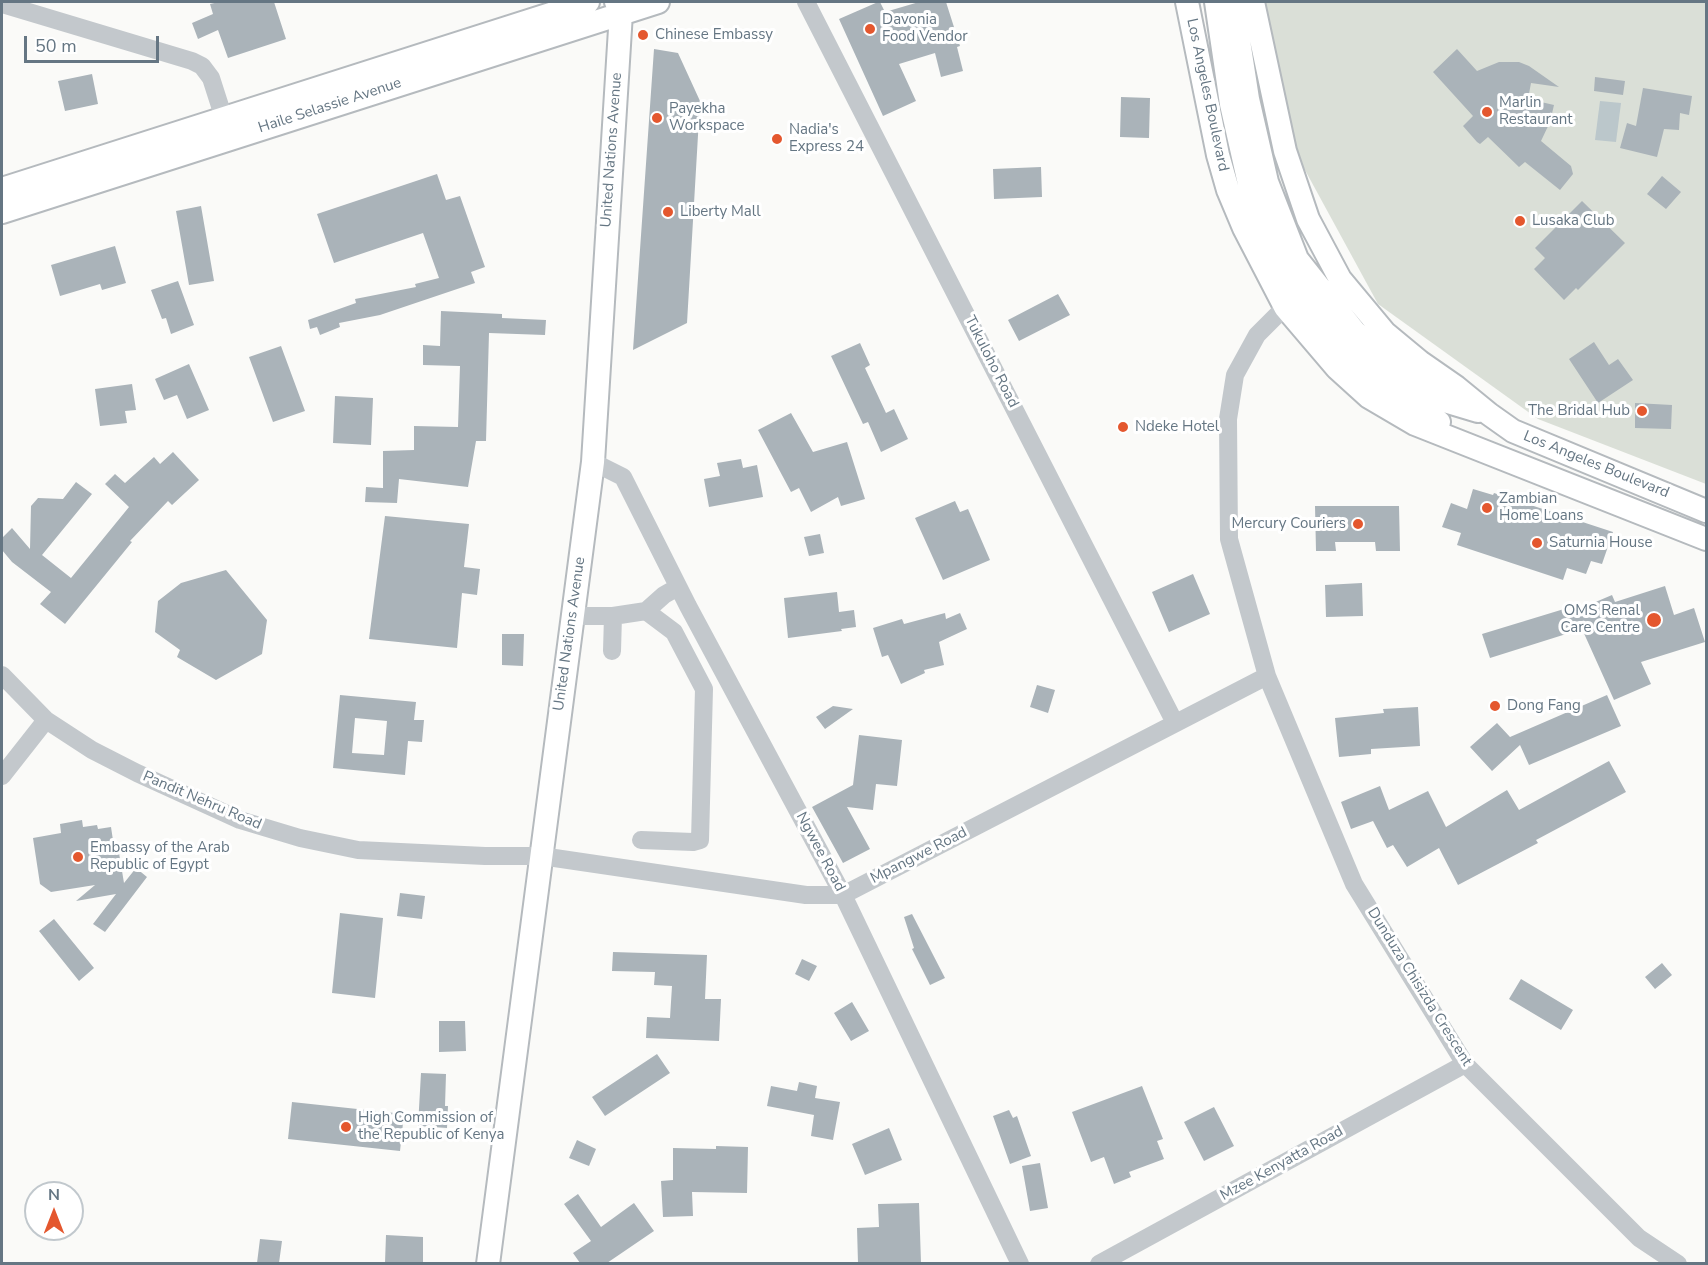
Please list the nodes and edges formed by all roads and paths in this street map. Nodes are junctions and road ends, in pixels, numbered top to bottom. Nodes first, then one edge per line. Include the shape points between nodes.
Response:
1 (588, 2) edge
2 (658, 2) edge
3 (806, 2) edge
4 (1187, 2) edge
5 (1216, 2) edge
6 (1233, 2) edge
7 (1253, 2) edge
8 (2, 4) edge
9 (619, 7) edge
10 (228, 128) junction
11 (2, 189) edge
12 (2, 212) edge
13 (1285, 307) junction
14 (1489, 414) junction
15 (1463, 442) junction
16 (593, 462) junction
17 (1707, 511) edge
18 (1707, 539) edge
19 (678, 587) junction
20 (646, 611) junction
21 (573, 616) junction
22 (613, 616) junction
23 (612, 651) dead end
24 (2, 675) edge
25 (1267, 676) junction
26 (46, 720) junction
27 (1175, 723) junction
28 (2, 776) edge
29 (641, 840) dead end
30 (541, 856) junction
31 (843, 895) junction
32 (1465, 1064) junction
33 (488, 1263) edge
34 (1020, 1263) edge
35 (1099, 1263) edge
36 (1678, 1263) edge

1 - 10 main road, Haile Selassie Avenue
2 - 9 main road, Haile Selassie Avenue
3 - 27 street, Tukuloho Road
4 - 13 main road, Los Angeles Boulevard via 1228,190
5 - 15 main road, Los Angeles Boulevard via 1231,104 1250,188 1282,268 1342,344 1395,392
6 - 14 main road, Los Angeles Boulevard via 1248,99 1267,182 1297,259 1355,332 1405,377 1448,402
7 - 14 main road, Los Angeles Boulevard via 1285,152 1308,219 1340,279 1385,333
8 - 10 street via 202,66 211,78
9 - 10 main road, Haile Selassie Avenue
9 - 16 main road, United Nations Avenue
10 - 11 main road, Haile Selassie Avenue
10 - 12 main road, Haile Selassie Avenue
13 - 15 main road, Los Angeles Boulevard via 1337,368 1369,397 1415,424
13 - 25 street, Dunduza Chisizda Crescent via 1257,335 1235,375 1228,419 1229,538
14 - 17 main road, Los Angeles Boulevard via 1513,431
15 - 18 main road, Los Angeles Boulevard
16 - 19 street, Ngwee Road via 623,477
16 - 21 main road, United Nations Avenue
19 - 20 street
19 - 31 street, Ngwee Road
20 - 22 street
20 - 29 street via 674,632 704,689 700,840
21 - 22 street
21 - 30 main road, United Nations Avenue
22 - 23 street
24 - 26 street, Pandit Nehru Road
25 - 27 street, Mpangwe Road
25 - 32 street, Dunduza Chisizda Crescent via 1354,884
26 - 28 street
26 - 30 street, Pandit Nehru Road via 137,773 240,820 300,838 358,850
27 - 31 street, Mpangwe Road
30 - 31 street, Mpangwe Road via 806,895
30 - 33 main road, United Nations Avenue
31 - 34 street, Ngwee Road
32 - 35 street, Mzee Kenyatta Road
32 - 36 street, Dunduza Chisizda Crescent via 1639,1238

